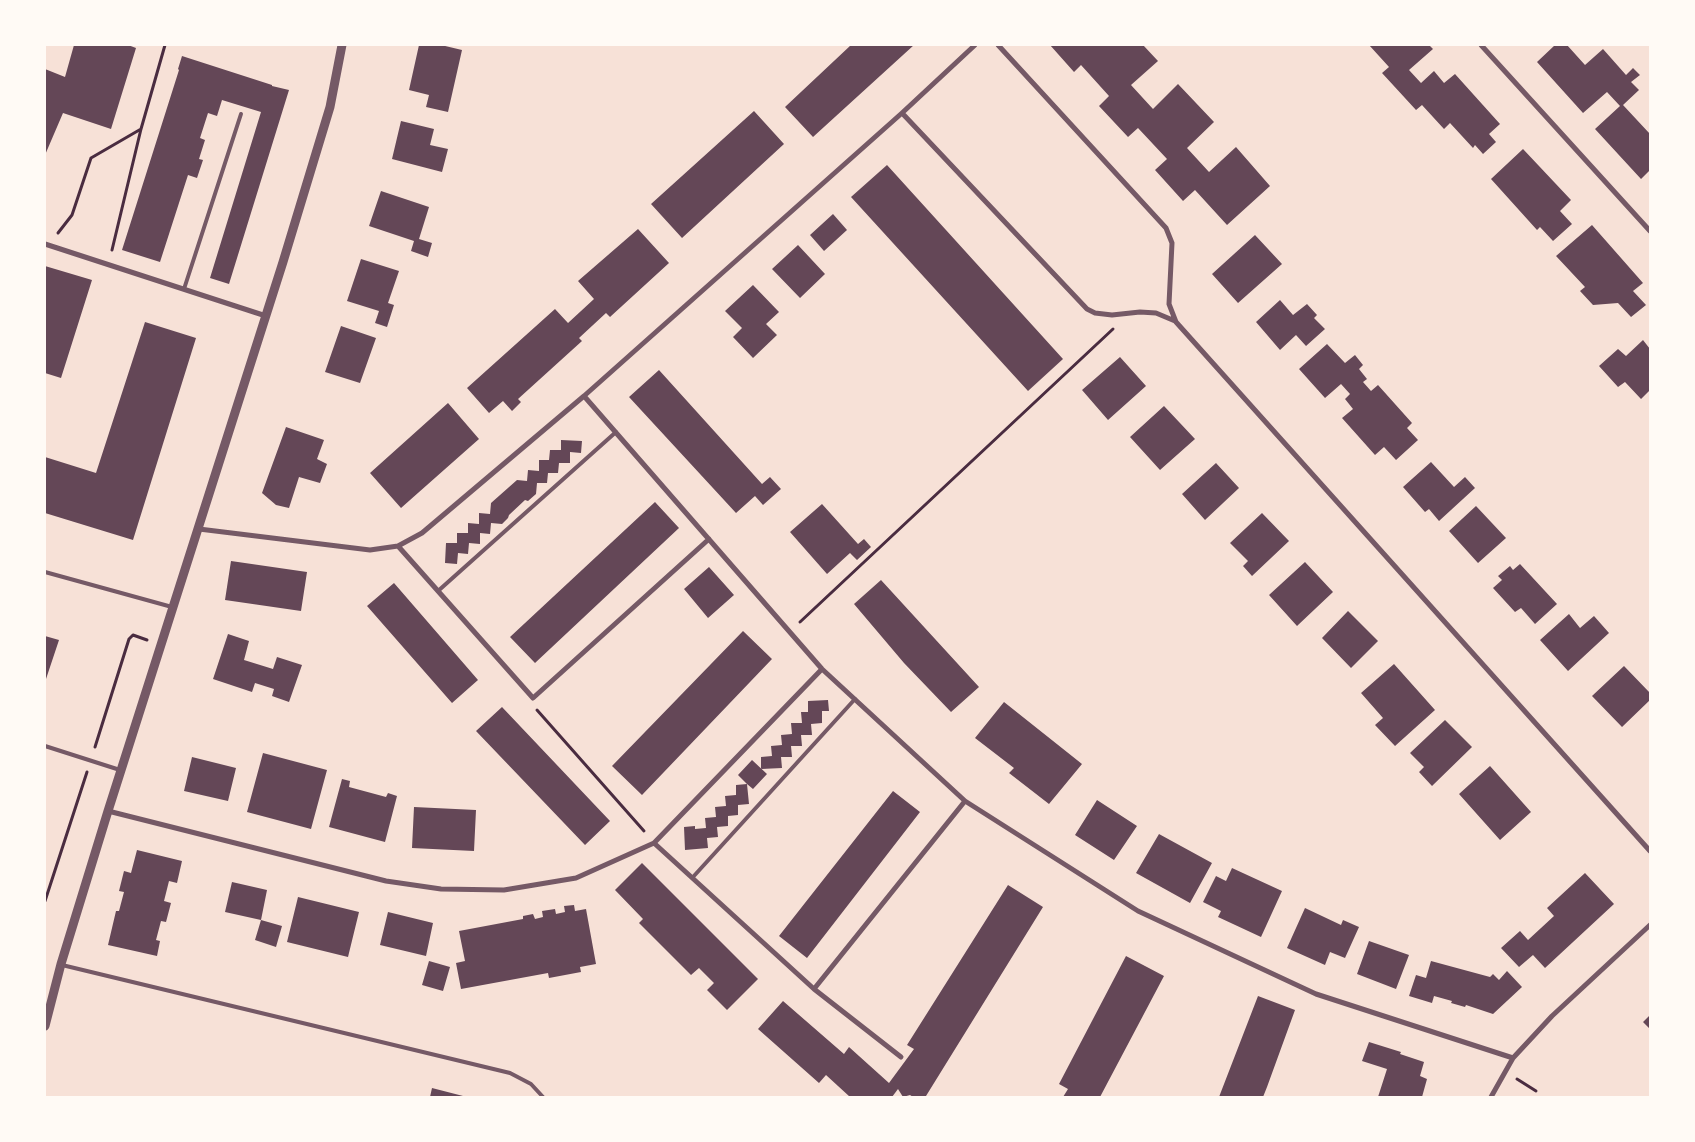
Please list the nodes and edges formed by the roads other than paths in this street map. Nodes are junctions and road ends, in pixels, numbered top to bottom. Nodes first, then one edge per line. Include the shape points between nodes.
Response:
1 (342, 45) edge
2 (975, 45) edge
3 (998, 45) edge
4 (1481, 45) edge
5 (902, 112) junction
6 (241, 114) dead end
7 (1650, 231) edge
8 (47, 244) edge
9 (184, 289) junction
10 (266, 316) junction
11 (1176, 322) junction
12 (584, 396) junction
13 (616, 432) junction
14 (199, 529) junction
15 (709, 539) junction
16 (398, 546) junction
17 (45, 572) edge
18 (438, 591) junction
19 (174, 607) junction
20 (822, 669) junction
21 (855, 699) junction
22 (45, 746) edge
23 (122, 770) junction
24 (965, 801) junction
25 (108, 811) junction
26 (654, 843) junction
27 (1650, 851) edge
28 (693, 877) junction
29 (1650, 925) edge
30 (61, 964) junction
31 (814, 989) junction
32 (48, 1002) edge
33 (45, 1026) edge
34 (901, 1057) dead end
35 (1513, 1058) junction
36 (543, 1097) edge
37 (1491, 1097) edge

1 - 10 street via 330,107
2 - 5 street
3 - 11 street via 1166,228 1172,243 1169,304
4 - 7 street
5 - 11 street via 1087,309 1112,316 1156,313
5 - 12 street
6 - 9 lane
8 - 9 street
9 - 10 street
10 - 14 street
11 - 27 street
12 - 13 street
12 - 16 street via 422,533
13 - 15 street
13 - 18 lane
14 - 16 street via 370,550
14 - 19 street
15 - 18 street via 533,698
15 - 20 street
16 - 18 street
17 - 19 lane
19 - 23 street
20 - 21 street
20 - 26 street
21 - 24 street
21 - 28 lane
22 - 23 lane
23 - 25 street
24 - 31 street
24 - 35 street via 1138,911 1316,994
25 - 26 street via 386,882 441,890 504,890 576,878
25 - 30 street
26 - 28 street
28 - 31 street
29 - 35 street via 1552,1016
30 - 32 street
30 - 36 lane via 510,1074 531,1084
31 - 34 street
32 - 33 street
35 - 37 street

